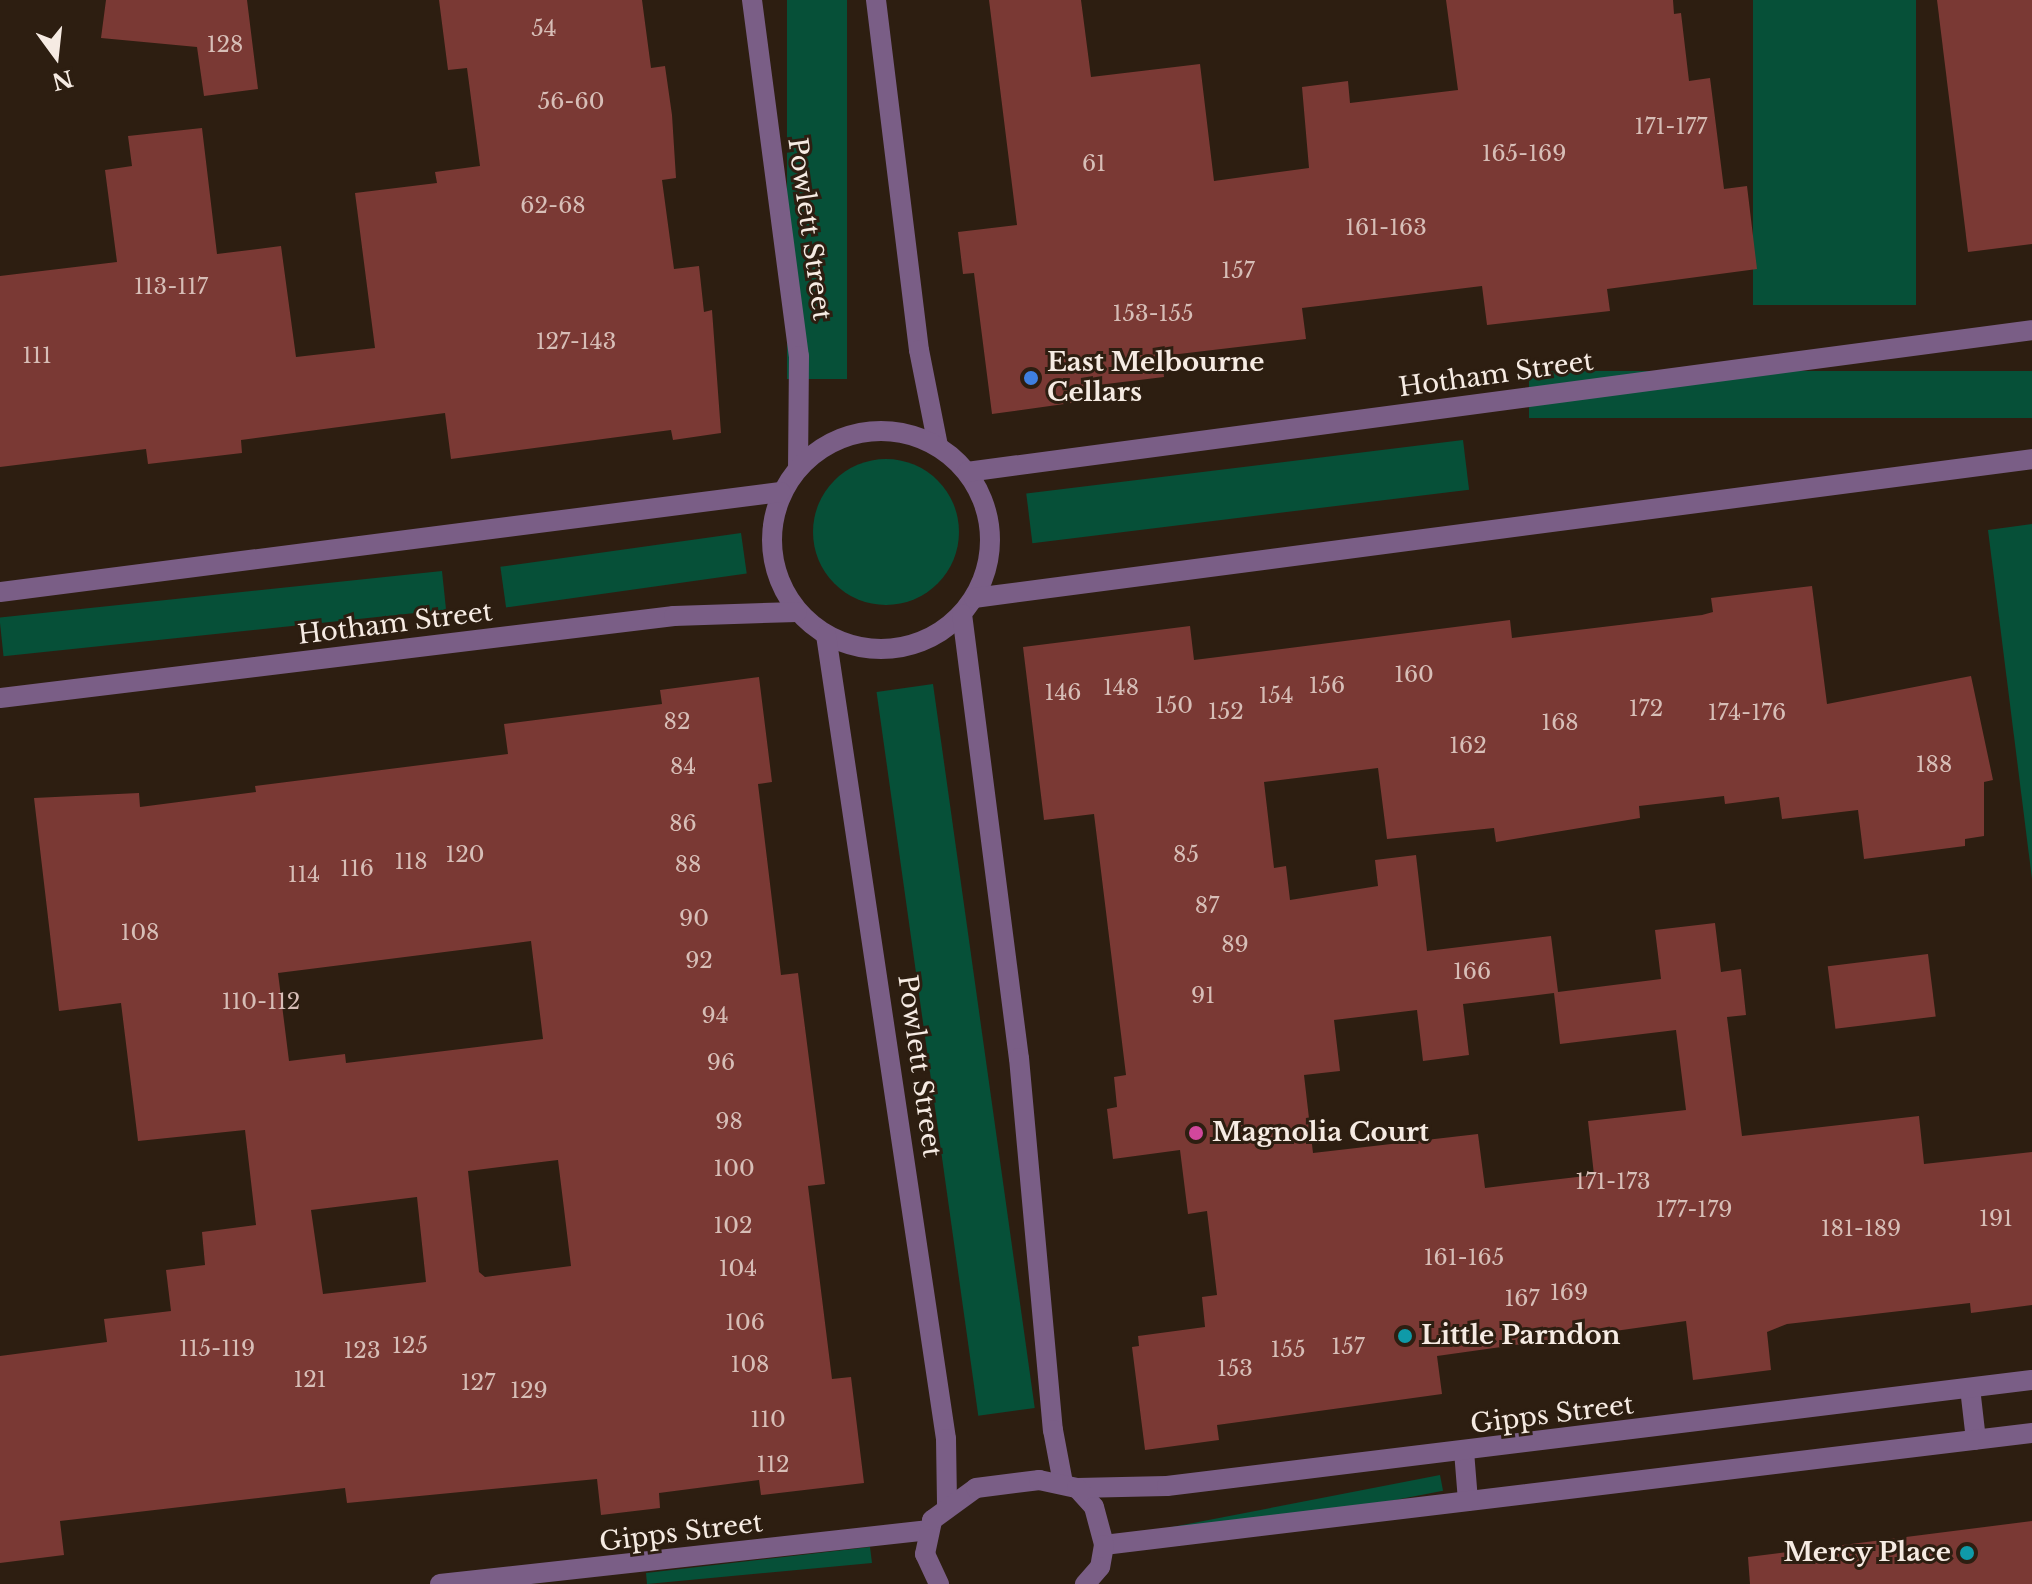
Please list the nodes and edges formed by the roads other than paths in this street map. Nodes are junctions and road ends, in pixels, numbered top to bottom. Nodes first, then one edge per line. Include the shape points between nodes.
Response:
1 (752, 0) edge
2 (876, 0) edge
3 (2032, 330) edge
4 (938, 446) junction
5 (2032, 459) edge
6 (798, 466) junction
7 (967, 472) junction
8 (781, 492) junction
9 (0, 592) edge
10 (968, 606) junction
11 (797, 612) junction
12 (826, 635) junction
13 (0, 698) edge
14 (2032, 1380) edge
15 (1970, 1388) junction
16 (2032, 1433) edge
17 (1976, 1440) junction
18 (1464, 1451) junction
19 (1070, 1485) junction
20 (1468, 1501) junction
21 (947, 1505) junction
22 (927, 1530) junction
23 (1104, 1545) junction
24 (440, 1584) edge
25 (939, 1584) edge
26 (1085, 1584) edge

1 - 6 street, Powlett Street via 799,356
2 - 4 street via 919,350
3 - 7 street, Hotham Street
4 - 6 street via 903,432 865,431 828,443
4 - 7 street
5 - 10 street
6 - 8 street
7 - 10 street via 984,501 991,533
8 - 9 street
8 - 11 street via 771,555
10 - 12 street via 933,636 897,648 861,647
10 - 19 street via 1019,1058 1053,1430
11 - 12 street
11 - 13 street, Hotham Street via 674,616
12 - 21 street, Powlett Street via 946,1439
14 - 15 street, Gipps Street
15 - 17 street
15 - 18 street, Gipps Street
16 - 17 street
17 - 20 street
18 - 19 street, Gipps Street via 1167,1486
18 - 20 street
19 - 21 street, Gipps Street via 1008,1480
19 - 23 street via 1094,1507
20 - 23 street
21 - 22 street
22 - 24 street, Gipps Street
22 - 25 street via 925,1554
23 - 26 street via 1100,1567

